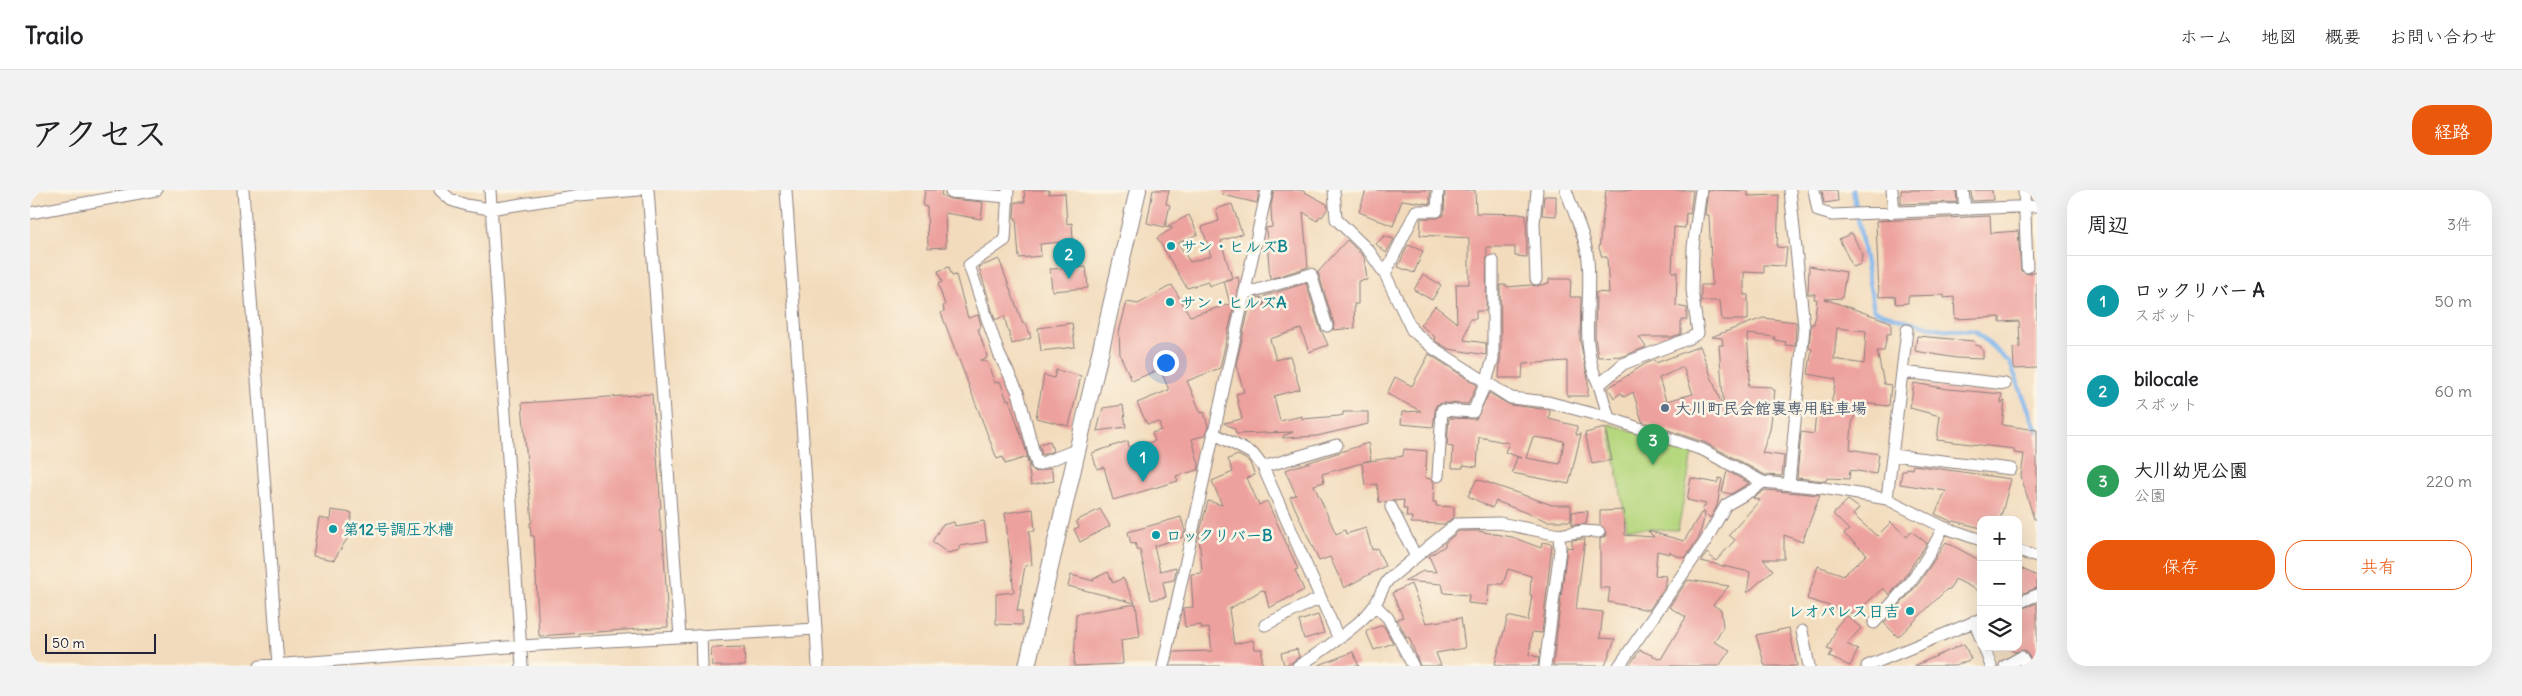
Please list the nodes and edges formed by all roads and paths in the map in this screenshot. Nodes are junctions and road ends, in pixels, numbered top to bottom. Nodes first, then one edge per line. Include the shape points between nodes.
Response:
1 (156, 190) edge
2 (243, 190) edge
3 (440, 190) edge
4 (490, 190) edge
5 (639, 190) edge
6 (648, 190) edge
7 (786, 190) edge
8 (952, 190) edge
9 (1138, 190) edge
10 (1267, 190) edge
11 (1334, 190) edge
12 (1438, 190) edge
13 (1537, 190) edge
14 (1566, 190) edge
15 (1701, 190) edge
16 (1790, 190) edge
17 (1814, 190) edge
18 (1892, 190) edge
19 (1963, 190) edge
20 (2024, 190) edge
21 (580, 193) edge
22 (1008, 194) edge
23 (2037, 206) edge
24 (2025, 207) junction
25 (490, 209) junction
26 (1965, 209) junction
27 (1894, 212) junction
28 (30, 214) edge
29 (1493, 261) dead end
30 (2027, 267) dead end
31 (1385, 274) junction
32 (1536, 279) dead end
33 (1244, 294) junction
34 (1327, 326) dead end
35 (1907, 330) dead end
36 (1902, 372) junction
37 (1486, 382) junction
38 (2005, 384) dead end
39 (1598, 385) junction
40 (1609, 418) junction
41 (1213, 433) junction
42 (1337, 446) dead end
43 (1076, 450) junction
44 (1892, 455) junction
45 (1263, 467) junction
46 (2011, 469) dead end
47 (1438, 476) dead end
48 (1763, 482) junction
49 (1789, 484) junction
50 (1887, 499) junction
51 (1391, 507) dead end
52 (1943, 527) junction
53 (1599, 532) dead end
54 (1560, 535) junction
55 (1977, 539) edge
56 (2022, 552) edge
57 (1414, 555) junction
58 (2037, 556) edge
59 (2037, 595) edge
60 (1320, 598) junction
61 (2022, 601) edge
62 (1375, 605) junction
63 (1977, 620) edge
64 (1874, 623) dead end
65 (1265, 625) dead end
66 (816, 628) junction
67 (1802, 631) dead end
68 (701, 635) junction
69 (680, 637) junction
70 (1338, 637) junction
71 (521, 646) junction
72 (1985, 651) edge
73 (391, 661) edge
74 (1891, 661) edge
75 (278, 664) junction
76 (260, 666) edge
77 (522, 666) edge
78 (702, 666) edge
79 (818, 666) edge
80 (1027, 666) edge
81 (1163, 666) edge
82 (1298, 666) edge
83 (1413, 666) edge
84 (1545, 666) edge
85 (1619, 666) edge
86 (1809, 666) edge
87 (1867, 666) edge
88 (1991, 666) edge
89 (2005, 666) edge
90 (2028, 666) edge

1 - 28 street
2 - 75 street
3 - 25 street via 451,200
4 - 25 street
5 - 21 street
6 - 69 street
7 - 66 street
8 - 22 street
9 - 43 street
10 - 33 street
11 - 31 street via 1336,218 1369,251
12 - 31 street via 1437,211 1416,211
13 - 32 street via 1534,223
14 - 39 street via 1588,259 1587,336 1592,372
15 - 39 street via 1693,247 1692,290 1698,333 1623,364
16 - 49 street via 1804,327
17 - 27 street via 1818,211 1832,215
18 - 27 street
19 - 26 street
20 - 24 street
21 - 25 street
22 - 43 street via 1005,240 969,265 999,354 1018,392 1037,465
23 - 24 street
24 - 26 street
24 - 30 street
25 - 71 street
26 - 27 street
29 - 37 street via 1493,359
31 - 37 street via 1412,330 1433,348
33 - 34 street via 1311,274
33 - 41 street
35 - 36 street
36 - 38 street
36 - 44 street
37 - 40 street via 1511,398 1548,402
37 - 47 street via 1474,412 1442,410
39 - 40 street
40 - 48 street via 1703,450
41 - 45 street via 1253,454
41 - 81 street
42 - 45 street
43 - 80 street
44 - 46 street
44 - 50 street
45 - 60 street
48 - 49 street
48 - 85 street via 1726,505
49 - 50 street
50 - 52 street
51 - 57 street
52 - 55 street
52 - 64 street via 1932,553 1911,583
53 - 54 street
54 - 57 street via 1500,523 1456,524
54 - 84 street
56 - 58 street
57 - 62 street via 1381,588
59 - 61 street
60 - 65 street
60 - 70 street
62 - 70 street
62 - 83 street via 1388,618
63 - 74 street
66 - 68 street
66 - 79 street
67 - 86 street
68 - 69 street
68 - 78 street
69 - 71 street
70 - 82 street
71 - 73 street
71 - 77 street
72 - 88 street
73 - 75 street
74 - 87 street
75 - 76 street
89 - 90 street via 2021,657

